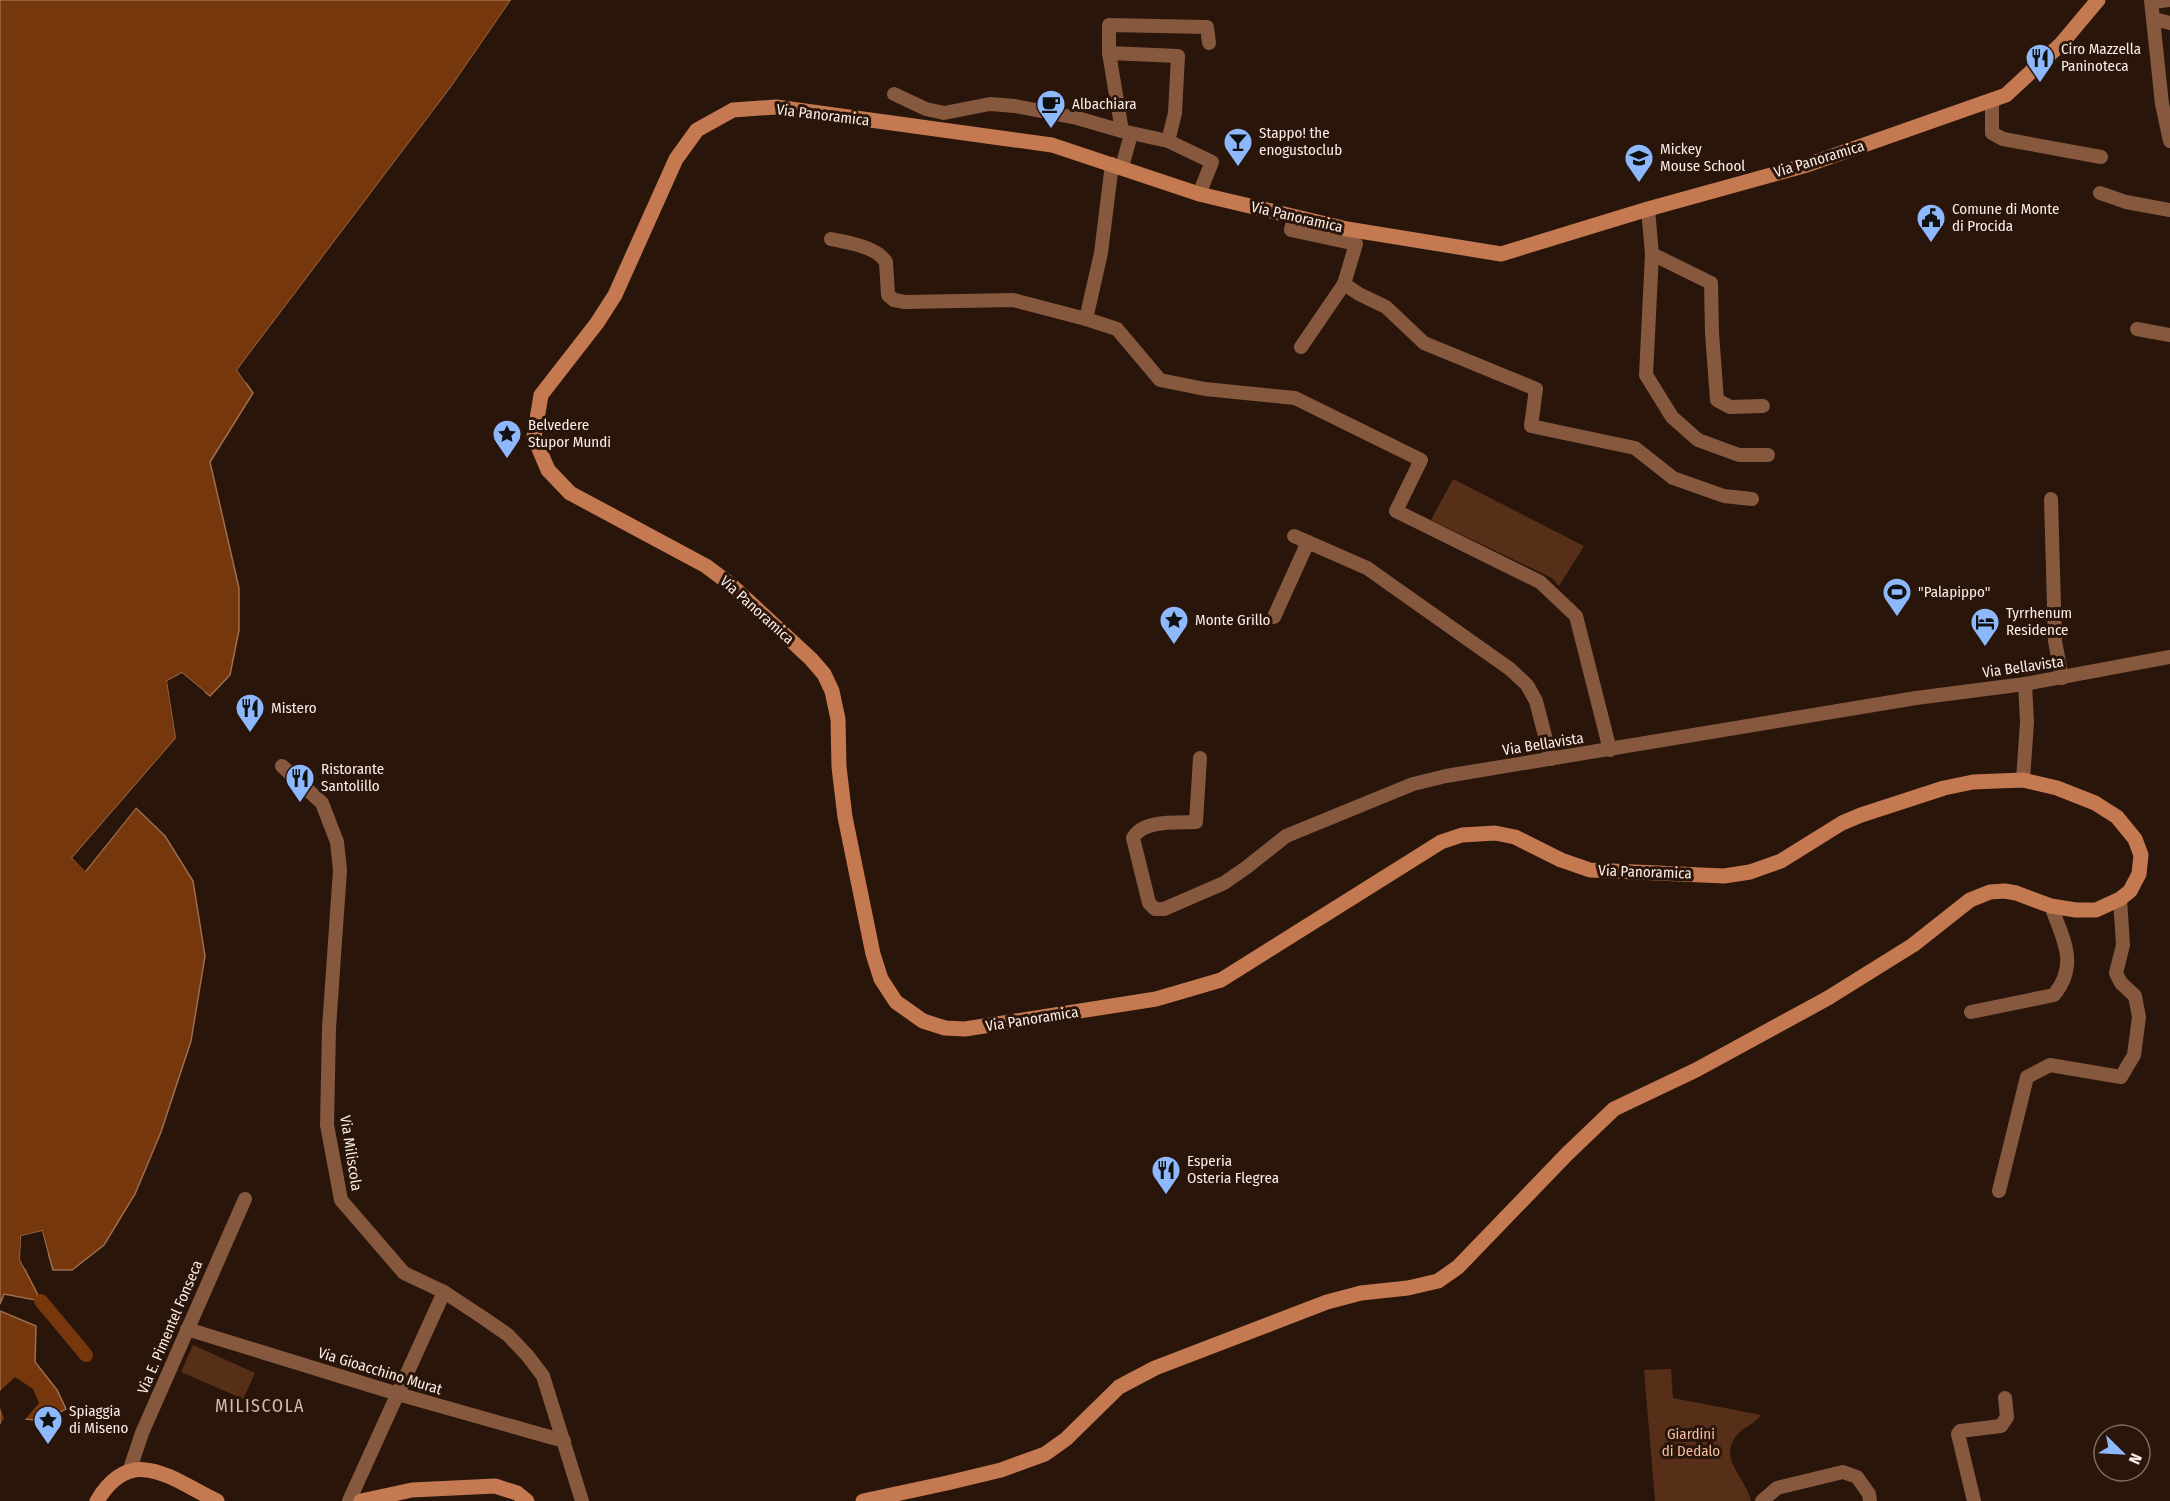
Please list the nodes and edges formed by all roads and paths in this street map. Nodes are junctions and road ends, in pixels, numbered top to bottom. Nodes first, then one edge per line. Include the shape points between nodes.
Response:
1 (2098, 0) edge
2 (2170, 0) edge
3 (2152, 1) edge
4 (2154, 19) junction
5 (2170, 23) edge
6 (1209, 43) dead end
7 (1109, 53) junction
8 (894, 94) dead end
9 (1992, 100) junction
10 (1127, 132) junction
11 (1168, 141) junction
12 (2170, 141) edge
13 (2102, 157) dead end
14 (1117, 166) junction
15 (2100, 193) dead end
16 (1199, 194) junction
17 (1648, 209) junction
18 (2170, 210) edge
19 (1294, 216) junction
20 (831, 239) dead end
21 (1652, 254) junction
22 (1344, 284) junction
23 (1086, 319) junction
24 (2137, 329) dead end
25 (2170, 335) edge
26 (1301, 347) dead end
27 (1763, 406) dead end
28 (1768, 455) dead end
29 (2051, 499) dead end
30 (1752, 500) dead end
31 (1294, 536) dead end
32 (1308, 542) junction
33 (1275, 617) dead end
34 (2170, 657) edge
35 (2062, 678) junction
36 (2025, 684) junction
37 (1610, 750) junction
38 (1200, 758) dead end
39 (1551, 759) junction
40 (282, 766) dead end
41 (2022, 780) junction
42 (2120, 899) junction
43 (2051, 906) junction
44 (1971, 1012) dead end
45 (1999, 1191) dead end
46 (245, 1198) dead end
47 (444, 1292) junction
48 (187, 1329) junction
49 (398, 1394) junction
50 (2005, 1398) dead end
51 (564, 1441) junction
52 (130, 1469) junction
53 (97, 1501) edge
54 (217, 1501) edge
55 (349, 1501) edge
56 (361, 1501) edge
57 (527, 1501) edge
58 (582, 1501) edge
59 (863, 1501) edge
60 (1762, 1501) edge
61 (1870, 1501) edge
62 (1974, 1501) edge

1 - 9 street, Via Panoramica via 2061,44 2006,95
2 - 3 street
3 - 4 street
4 - 5 street
4 - 12 street
6 - 7 street via 1207,27 1109,26
7 - 10 street
7 - 11 street via 1178,56 1175,113
8 - 10 street via 944,113 990,104 1015,106
9 - 13 street via 1992,133 2003,139
9 - 17 street, Via Panoramica via 1807,165
10 - 11 street
10 - 14 street
11 - 16 street via 1212,162
14 - 16 street, Via Panoramica
14 - 23 street
14 - 41 street, Via Panoramica via 1052,145 776,107 733,110 697,130 676,159 615,295 541,396 534,437 548,471 570,493 706,566 824,674 838,719 845,817 873,954 881,979 896,1002 923,1021 945,1028 999,1025 1156,999 1221,980 1441,842 1462,835 1496,833 1515,837 1590,870 1724,876 1781,861 1842,823 1944,788 1973,782
15 - 18 street
16 - 19 street, Via Panoramica
17 - 19 street, Via Panoramica via 1501,254 1347,229
17 - 21 street
19 - 22 street via 1291,230 1356,244
20 - 23 street via 872,250 884,258 888,295 894,300 1013,300
21 - 27 street via 1711,283 1718,400 1730,408
21 - 28 street via 1646,375 1672,417 1698,440 1739,455
22 - 26 street
22 - 30 street via 1386,307 1424,343 1536,390 1532,426 1635,448 1673,478 1724,496
23 - 37 street via 1117,329 1161,380 1205,389 1295,398 1421,460 1396,511 1540,582 1576,616
24 - 25 street
29 - 35 street via 2055,641
31 - 32 street
32 - 33 street
32 - 39 street via 1367,568 1510,669 1527,685 1536,701
34 - 35 street, Via Bellavista
35 - 36 street, Via Bellavista
36 - 37 street, Via Bellavista via 1916,698
36 - 41 street via 2027,722
37 - 39 street, Via Bellavista
38 - 39 street, Via Bellavista via 1196,822 1151,825 1136,832 1133,838 1149,903 1155,909 1164,909 1224,883 1286,836 1413,784
40 - 47 street, Via Miliscola via 322,803 337,842 340,870 327,1125 341,1200 404,1273
41 - 42 street, Via Panoramica via 2057,788 2095,803 2117,817 2135,839 2141,855 2139,874 2130,891
42 - 43 street via 2096,910
42 - 45 street via 2123,945 2116,973 2135,996 2139,1017 2134,1055 2121,1077 2050,1065 2027,1077
43 - 44 street via 2067,950 2065,982 2054,996
43 - 59 street via 2005,891 1970,900 1913,945 1828,998 1696,1070 1614,1109 1458,1267 1438,1281 1341,1298 1155,1368 1119,1387 1045,1454 947,1484
46 - 48 street, Via E. Pimentel Fonseca
47 - 49 street
47 - 51 street, Via Miliscola via 508,1335 527,1355 543,1376
48 - 49 street, Via Gioacchino Murat
48 - 52 street, Via E. Pimentel Fonseca
49 - 51 street, Via Gioacchino Murat
49 - 55 street
50 - 62 street via 2007,1417 2001,1426 1958,1434
51 - 58 street, Via Miliscola
52 - 53 street via 115,1477
52 - 54 street via 146,1468
56 - 57 street via 412,1490 495,1486
60 - 61 street via 1777,1488 1843,1472 1857,1477

